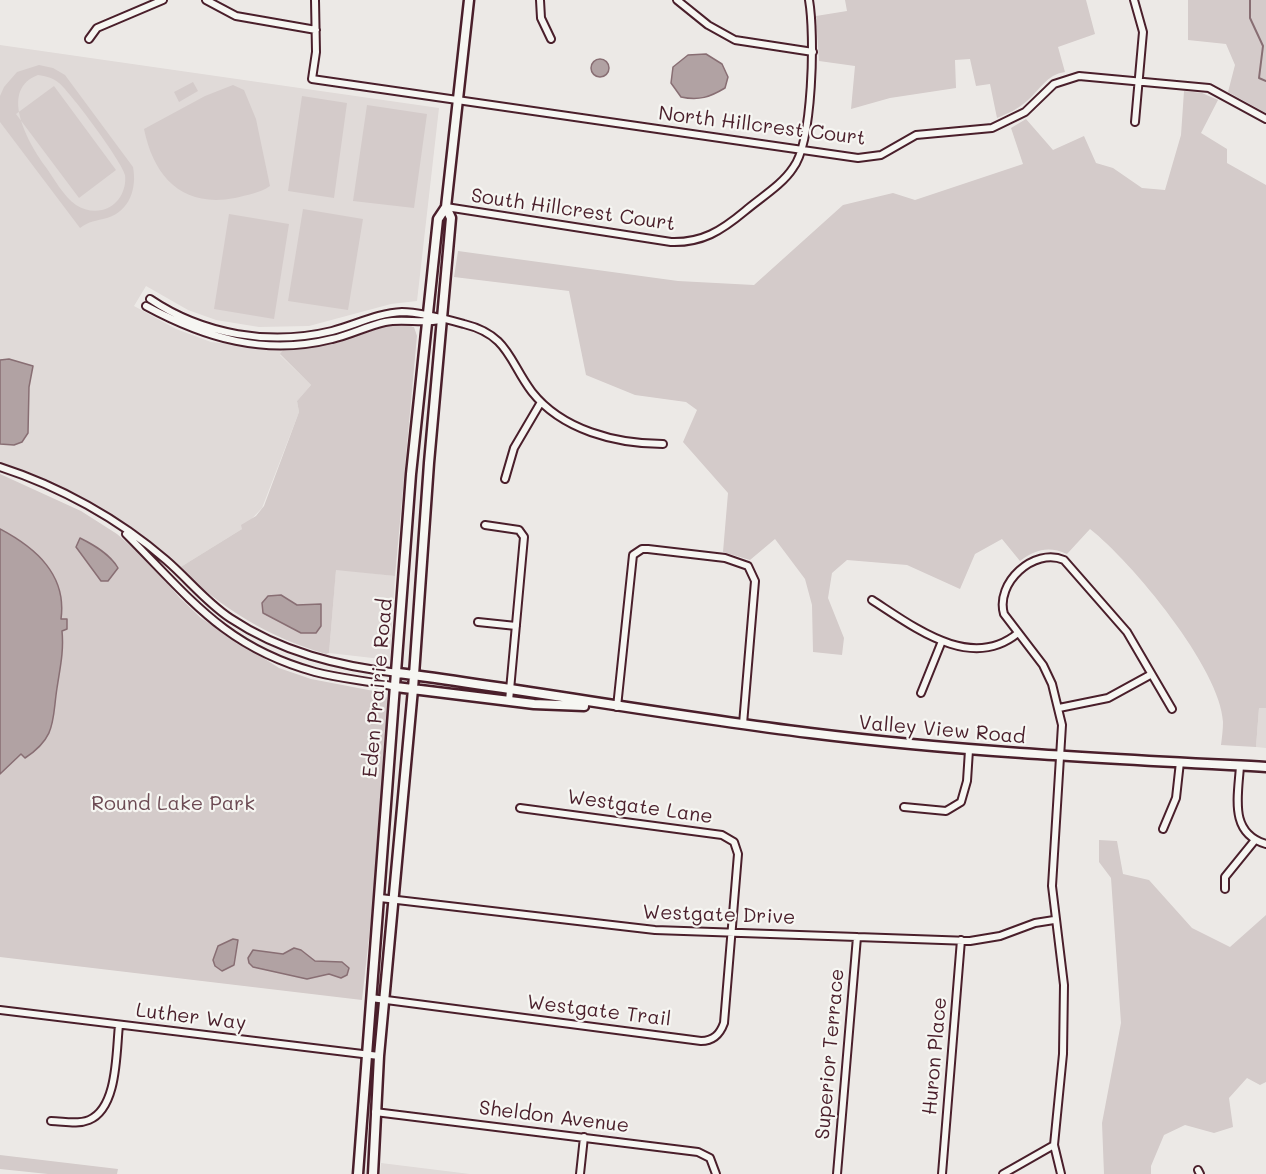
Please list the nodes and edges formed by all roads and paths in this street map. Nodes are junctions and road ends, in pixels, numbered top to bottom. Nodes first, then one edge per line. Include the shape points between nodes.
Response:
1 (163, 0) edge
2 (206, 0) edge
3 (315, 0) edge
4 (469, 0) edge
5 (540, 0) edge
6 (678, 0) edge
7 (809, 0) edge
8 (1134, 0) edge
9 (316, 30) junction
10 (89, 39) dead end
11 (551, 39) dead end
12 (813, 52) junction
13 (1139, 81) junction
14 (457, 99) junction
15 (1266, 119) edge
16 (1135, 122) dead end
17 (802, 150) junction
18 (446, 207) junction
19 (150, 299) dead end
20 (146, 306) dead end
21 (427, 319) junction
22 (440, 320) junction
23 (542, 402) junction
24 (663, 444) dead end
25 (0, 468) edge
26 (505, 479) dead end
27 (485, 525) dead end
28 (118, 526) junction
29 (872, 600) dead end
30 (478, 622) dead end
31 (516, 626) junction
32 (1018, 633) junction
33 (942, 641) junction
34 (398, 673) junction
35 (414, 675) junction
36 (1150, 675) junction
37 (396, 687) junction
38 (413, 688) junction
39 (511, 690) junction
40 (921, 693) dead end
41 (509, 701) junction
42 (617, 707) junction
43 (1059, 708) junction
44 (1172, 709) dead end
45 (743, 724) junction
46 (969, 750) junction
47 (1062, 756) junction
48 (1180, 762) junction
49 (1240, 766) junction
50 (1266, 767) edge
51 (904, 807) dead end
52 (520, 808) dead end
53 (1163, 829) dead end
54 (1255, 840) junction
55 (1266, 844) edge
56 (1225, 889) dead end
57 (380, 897) junction
58 (395, 900) junction
59 (1054, 920) junction
60 (731, 933) junction
61 (857, 937) junction
62 (961, 940) junction
63 (371, 998) junction
64 (385, 1000) junction
65 (0, 1010) edge
66 (119, 1025) junction
67 (366, 1054) junction
68 (379, 1056) junction
69 (374, 1112) junction
70 (51, 1121) dead end
71 (584, 1137) junction
72 (1054, 1145) junction
73 (358, 1174) edge
74 (372, 1174) edge
75 (580, 1174) edge
76 (716, 1174) edge
77 (837, 1174) edge
78 (942, 1174) edge
79 (1003, 1174) edge
80 (1061, 1174) edge

1 - 10 street via 97,28
2 - 9 street via 236,16
3 - 9 street, North Hillcrest Court
4 - 14 main road, Eden Prairie Road
5 - 11 street via 541,18
6 - 12 street via 708,26 735,40
7 - 12 street
8 - 13 street via 1143,32
9 - 14 street, North Hillcrest Court via 312,79
12 - 17 street
13 - 15 street, North Hillcrest Court via 1209,88
13 - 16 street
13 - 17 street, North Hillcrest Court via 1079,76 1062,79 1034,105 1006,123 974,131 916,135 869,158
14 - 17 street, North Hillcrest Court
14 - 18 main road, Eden Prairie Road
17 - 18 street, South Hillcrest Court via 793,169 728,225 695,241 670,242
18 - 21 main road, Eden Prairie Road via 438,219
18 - 22 main road, Eden Prairie Road via 451,218
19 - 21 street via 195,322 265,338 312,336 395,313
20 - 21 street via 198,332 261,346 324,341 395,321
21 - 22 street
21 - 34 main road, Eden Prairie Road via 411,474
22 - 23 street via 466,324 494,338 516,361
22 - 35 main road, Eden Prairie Road
23 - 24 street via 563,420 586,430 628,441
23 - 26 street via 514,448
25 - 28 street, Valley View Road via 39,481
27 - 31 street via 519,530 524,537
28 - 34 street, Valley View Road via 144,541 222,612 257,634 316,658
28 - 37 street, Valley View Road via 186,598 245,643 314,672
29 - 33 street
30 - 31 street
31 - 39 street
32 - 33 street via 993,648
32 - 36 street via 1004,614 1006,587 1038,558 1056,557 1071,566 1119,621
32 - 43 street via 1043,665
33 - 40 street
34 - 35 main road, Valley View Road
34 - 37 main road, Eden Prairie Road
35 - 38 main road, Eden Prairie Road
35 - 39 main road, Valley View Road
36 - 43 street via 1108,698
36 - 44 street
37 - 38 main road, Valley View Road
37 - 57 main road, Eden Prairie Road
38 - 41 main road, Valley View Road
38 - 58 main road, Eden Prairie Road
39 - 41 street
39 - 42 main road, Valley View Road
41 - 42 main road, Valley View Road
42 - 45 main road, Valley View Road
42 - 45 street via 633,555 648,549 725,558 747,566 755,581
43 - 47 street
45 - 46 main road, Valley View Road
46 - 47 main road, Valley View Road
46 - 51 street via 961,802 946,811
47 - 48 main road, Valley View Road
47 - 59 street via 1053,862
48 - 49 main road, Valley View Road
48 - 53 street via 1176,798
49 - 50 main road, Valley View Road
49 - 54 street via 1238,818 1246,834
52 - 60 street, Westgate Lane via 728,837 738,854
54 - 55 street
54 - 56 street via 1225,877
57 - 58 street, Westgate Drive
57 - 63 main road, Eden Prairie Road
58 - 60 street, Westgate Drive via 625,927
58 - 64 main road, Eden Prairie Road
59 - 62 street, Westgate Drive via 985,939
59 - 72 street via 1065,1020
60 - 61 street, Westgate Drive
60 - 64 street, Westgate Trail via 724,1023 719,1034 708,1041
61 - 62 street, Westgate Drive
61 - 77 street, Superior Terrace
62 - 78 street, Huron Place
63 - 64 street, Westgate Trail
63 - 67 main road, Eden Prairie Road
64 - 68 main road, Eden Prairie Road
65 - 66 street, Luther Way
66 - 67 street, Luther Way
66 - 70 street via 111,1092 104,1109 89,1120
67 - 68 street, Luther Way
67 - 73 main road, Eden Prairie Road
68 - 69 main road, Eden Prairie Road
69 - 71 street, Sheldon Avenue
69 - 74 main road, Eden Prairie Road
71 - 75 street
71 - 76 street, Sheldon Avenue via 705,1153 714,1163
72 - 79 street
72 - 80 street

